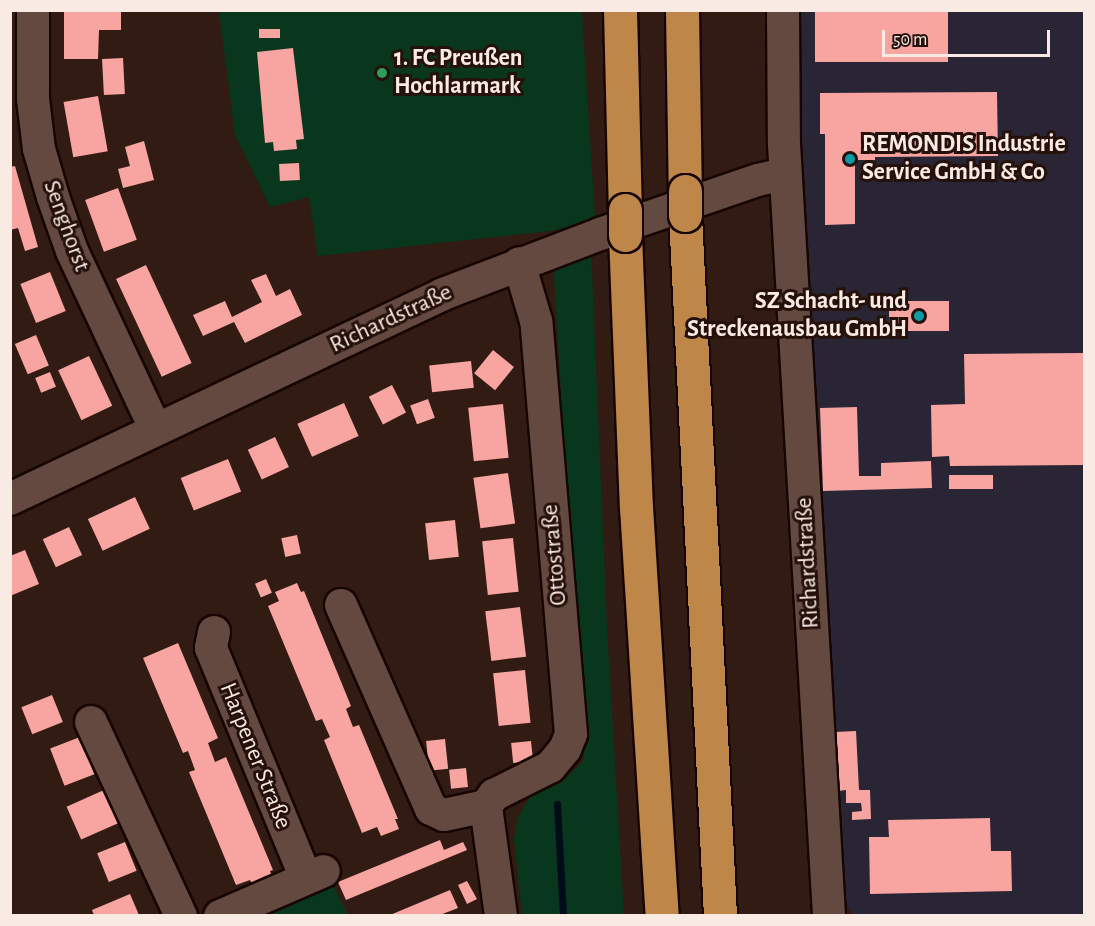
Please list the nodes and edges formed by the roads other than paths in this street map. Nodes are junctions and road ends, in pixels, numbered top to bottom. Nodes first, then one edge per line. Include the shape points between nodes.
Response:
1 (33, 10) edge
2 (620, 10) edge
3 (682, 10) edge
4 (783, 10) edge
5 (785, 174) junction
6 (519, 263) junction
7 (155, 428) junction
8 (10, 499) edge
9 (340, 605) dead end
10 (214, 632) dead end
11 (92, 722) dead end
12 (486, 806) junction
13 (180, 915) edge
14 (220, 915) edge
15 (501, 915) edge
16 (662, 915) edge
17 (720, 915) edge
18 (829, 915) edge

1 - 7 street, Senghorst via 33,99 39,149 53,197 72,252
2 - 16 highway via 636,507
3 - 17 highway via 685,203
4 - 5 street, Richardstraße
5 - 6 street, Richardstraße
5 - 18 street, Richardstraße
6 - 7 street, Richardstraße via 443,294
6 - 12 street, Ottostraße via 536,321 571,734 550,767 494,795
7 - 8 street, Richardstraße
9 - 12 street, Ottostraße via 431,809 444,815
10 - 14 street, Harpener Straße via 211,648 315,874
11 - 13 street
12 - 15 street

